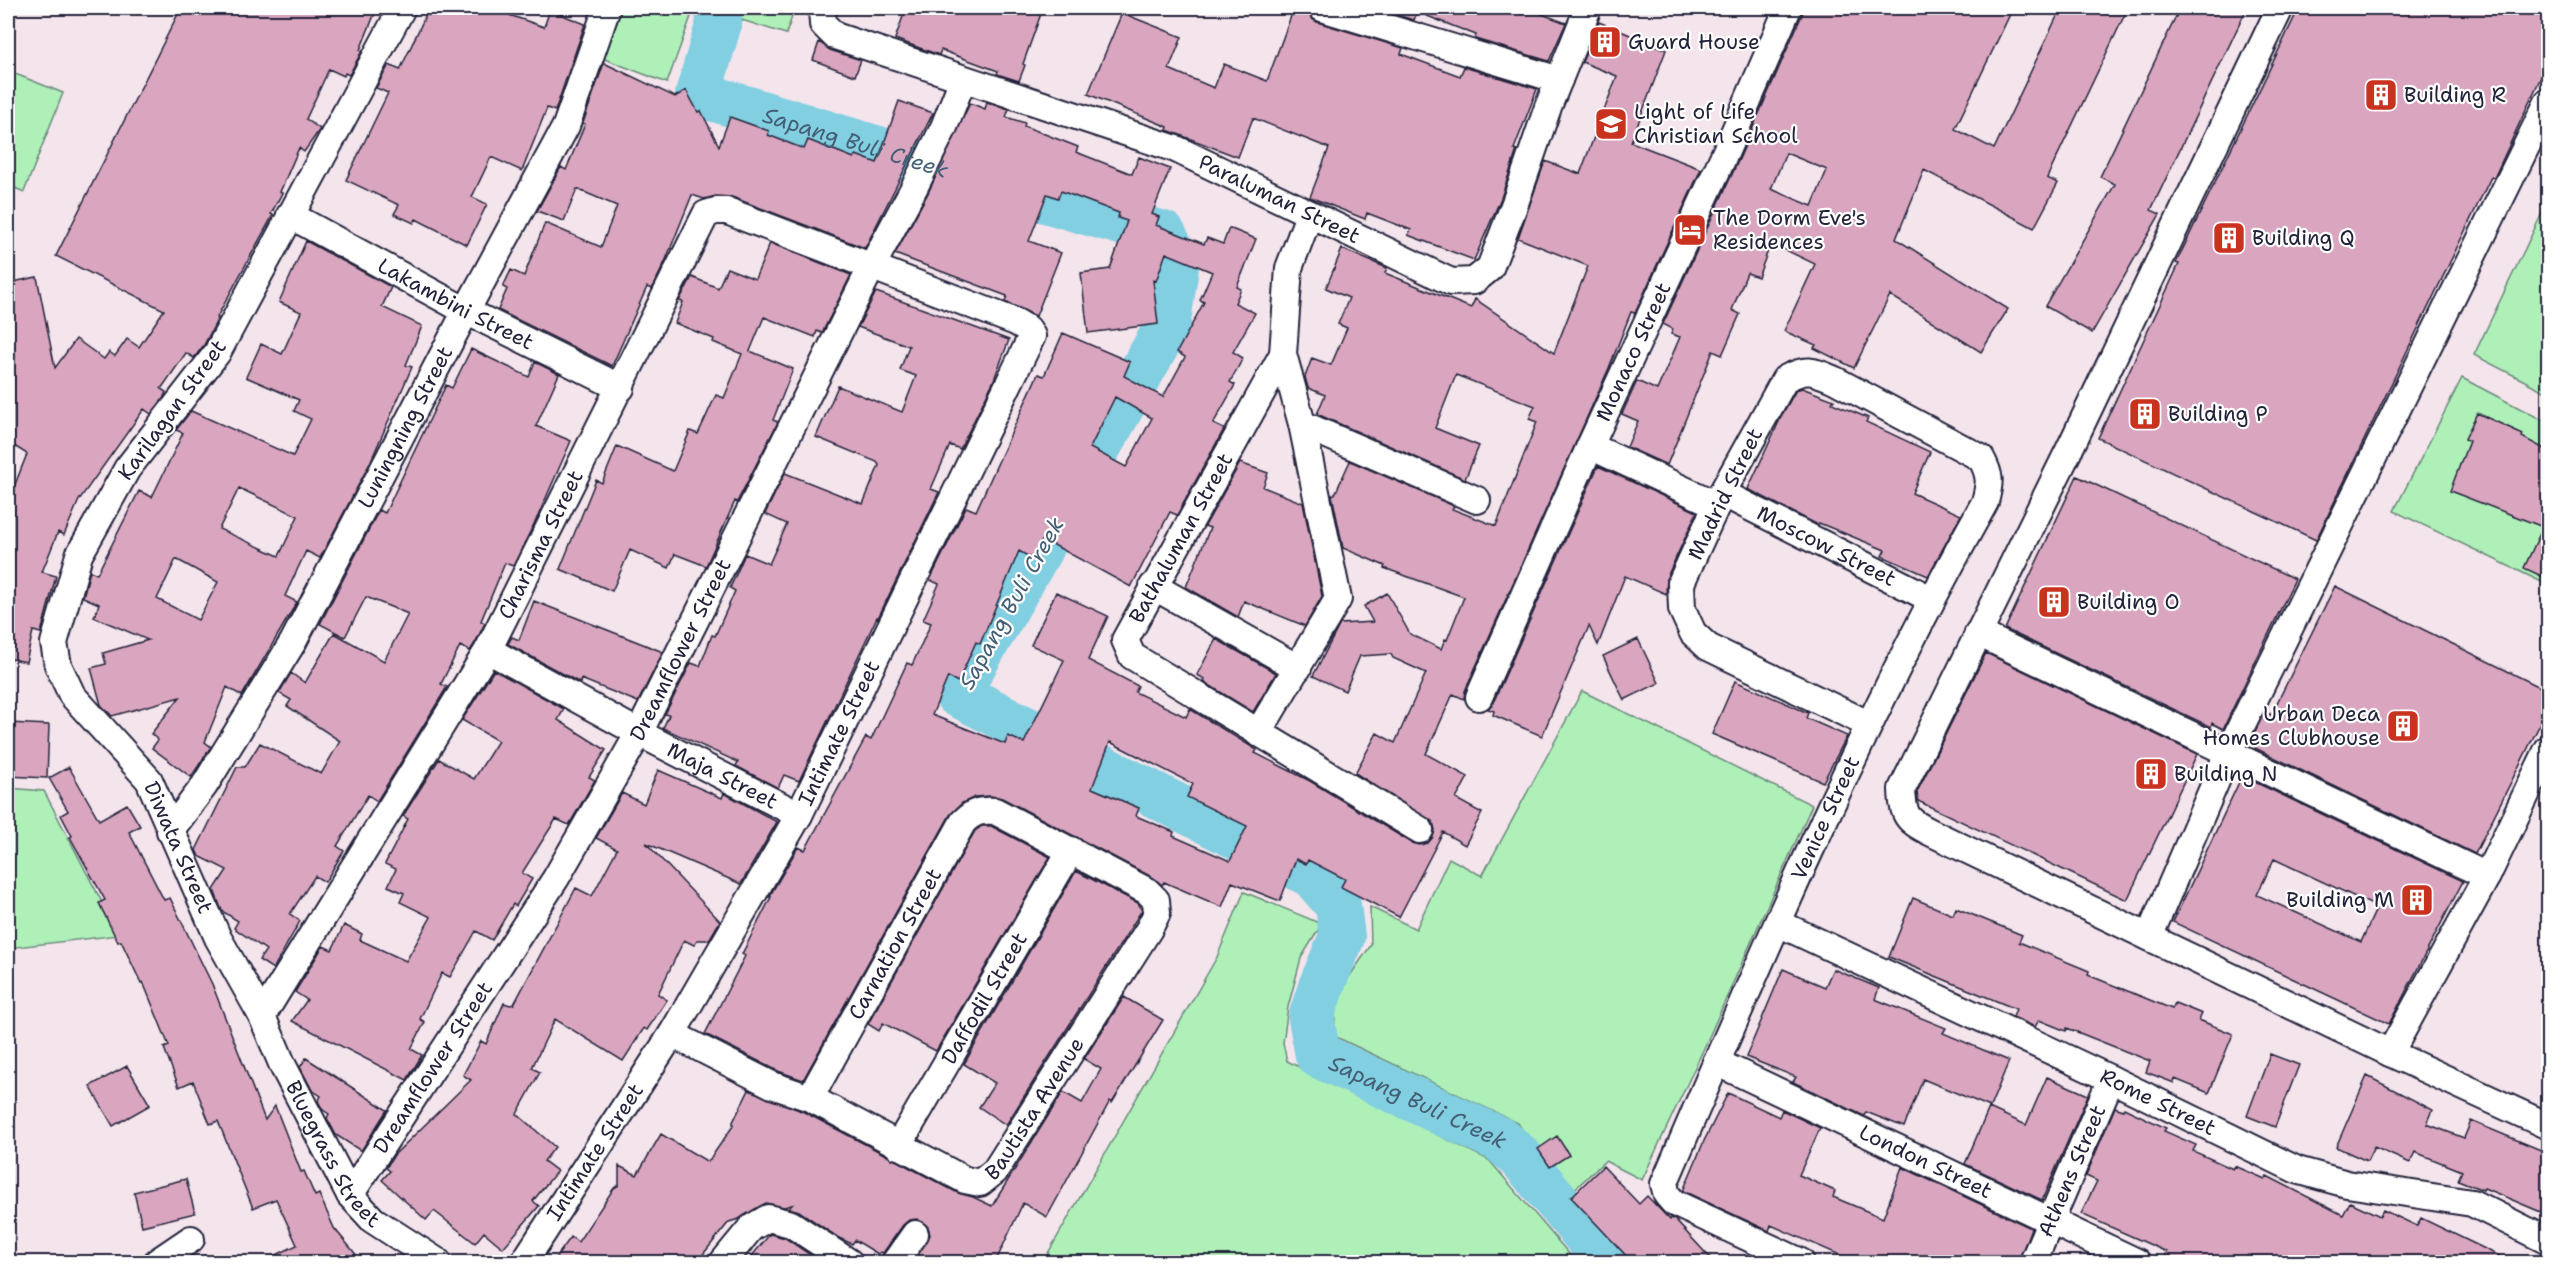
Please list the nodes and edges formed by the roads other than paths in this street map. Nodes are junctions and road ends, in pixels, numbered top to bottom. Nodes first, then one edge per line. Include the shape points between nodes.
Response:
1 (402, 8) edge
2 (608, 8) edge
3 (822, 8) edge
4 (1322, 8) edge
5 (1788, 8) edge
6 (2280, 8) edge
7 (1587, 10) edge
8 (963, 79) junction
9 (1559, 80) junction
10 (2548, 102) edge
11 (290, 215) junction
12 (1309, 215) junction
13 (872, 268) junction
14 (466, 311) junction
15 (1283, 354) junction
16 (621, 388) junction
17 (1302, 424) junction
18 (1590, 446) junction
19 (1981, 458) joint
20 (1719, 499) junction
21 (1477, 500) dead end
22 (1153, 586) junction
23 (1931, 599) junction
24 (1978, 633) junction
25 (488, 650) junction
26 (1298, 668) junction
27 (72, 695) joint
28 (1479, 697) dead end
29 (1868, 724) junction
30 (639, 733) junction
31 (1258, 733) junction
32 (2548, 749) edge
33 (2228, 753) junction
34 (799, 815) junction
35 (1420, 830) dead end
36 (170, 831) junction
37 (1071, 850) junction
38 (2487, 876) junction
39 (1778, 922) junction
40 (2149, 937) junction
41 (262, 1016) junction
42 (672, 1034) junction
43 (2390, 1053) junction
44 (1716, 1062) junction
45 (2111, 1079) junction
46 (810, 1098) junction
47 (2548, 1126) edge
48 (898, 1146) junction
49 (350, 1195) junction
50 (2050, 1220) junction
51 (915, 1234) dead end
52 (191, 1239) dead end
53 (2548, 1241) edge
54 (157, 1263) edge
55 (438, 1263) edge
56 (524, 1263) edge
57 (723, 1263) edge
58 (849, 1263) edge
59 (895, 1263) edge
60 (1801, 1263) edge
61 (2033, 1263) edge
62 (2137, 1263) edge

1 - 11 street, Karilagan Street
2 - 14 street, Luningning Street via 566,126
3 - 8 street, Paraluman Street via 822,24 835,36
4 - 9 street
5 - 18 street, Monaco Street
6 - 24 street
7 - 9 street, Paraluman Street
8 - 12 street, Paraluman Street via 1176,149
8 - 13 street, Dreamflower Street via 944,127
9 - 12 street, Paraluman Street via 1490,268 1474,281 1450,282
10 - 33 street
11 - 14 street, Lakambini Street
11 - 27 street, Karilagan Street via 217,353 127,469 79,555 54,643 58,665
12 - 15 street, Bathaluman Street via 1289,268
13 - 16 street, Charisma Street via 727,211 706,214
13 - 30 street, Dreamflower Street
13 - 34 street, Intimate Street via 1016,322 1032,336
14 - 16 street, Lakambini Street
14 - 36 street, Luningning Street via 293,642 204,786
15 - 17 street, Bathaluman Street
15 - 22 street, Bathaluman Street
16 - 25 street, Charisma Street
17 - 21 street
17 - 26 street, Bathaluman Street via 1338,599
18 - 20 street, Moscow Street
18 - 28 street, Monaco Street
19 - 20 street, Madrid Street via 1835,380 1812,371 1798,372 1781,386
19 - 23 street, Venice Street via 1989,472 1985,502
20 - 23 street, Moscow Street
20 - 29 street, Madrid Street via 1681,583 1682,609 1693,633 1708,647
22 - 26 street
22 - 31 street, Bathaluman Street via 1125,640 1132,656
23 - 29 street, Venice Street
24 - 33 street
24 - 40 street via 1902,789 1903,809 1911,822
25 - 30 street, Maja Street
25 - 41 street, Charisma Street
26 - 31 street, Bathaluman Street
27 - 36 street, Diwata Street via 149,780
29 - 39 street, Venice Street
30 - 34 street, Maja Street
30 - 49 street, Dreamflower Street via 556,878
31 - 35 street, Bathaluman Street
32 - 38 street
33 - 38 street
33 - 40 street
34 - 42 street, Intimate Street
36 - 41 street, Diwata Street via 218,938
37 - 46 street, Carnation Street via 995,811 972,813 963,822
37 - 48 street, Daffodil Street
37 - 48 street, Bautista Avenue via 1147,891 1156,900 1157,913 1149,928 995,1171 980,1183 964,1180
38 - 43 street
39 - 44 street, Venice Street
39 - 45 street, Rome Street
40 - 43 street
41 - 49 street, Bluegrass Street via 283,1066
42 - 46 street, Bautista Avenue via 772,1085
42 - 56 street, Intimate Street
43 - 47 street
44 - 50 street, London Street
44 - 60 street, Venice Street via 1664,1184 1667,1195 1674,1203
45 - 50 street, Athens Street
45 - 53 street, Rome Street via 2297,1170 2347,1184 2472,1203
46 - 48 street, Bautista Avenue
49 - 55 street, Bluegrass Street via 373,1220
50 - 61 street, Athens Street
50 - 62 street, London Street
51 - 59 street
52 - 54 street
57 - 58 street via 751,1228 768,1218 790,1224

